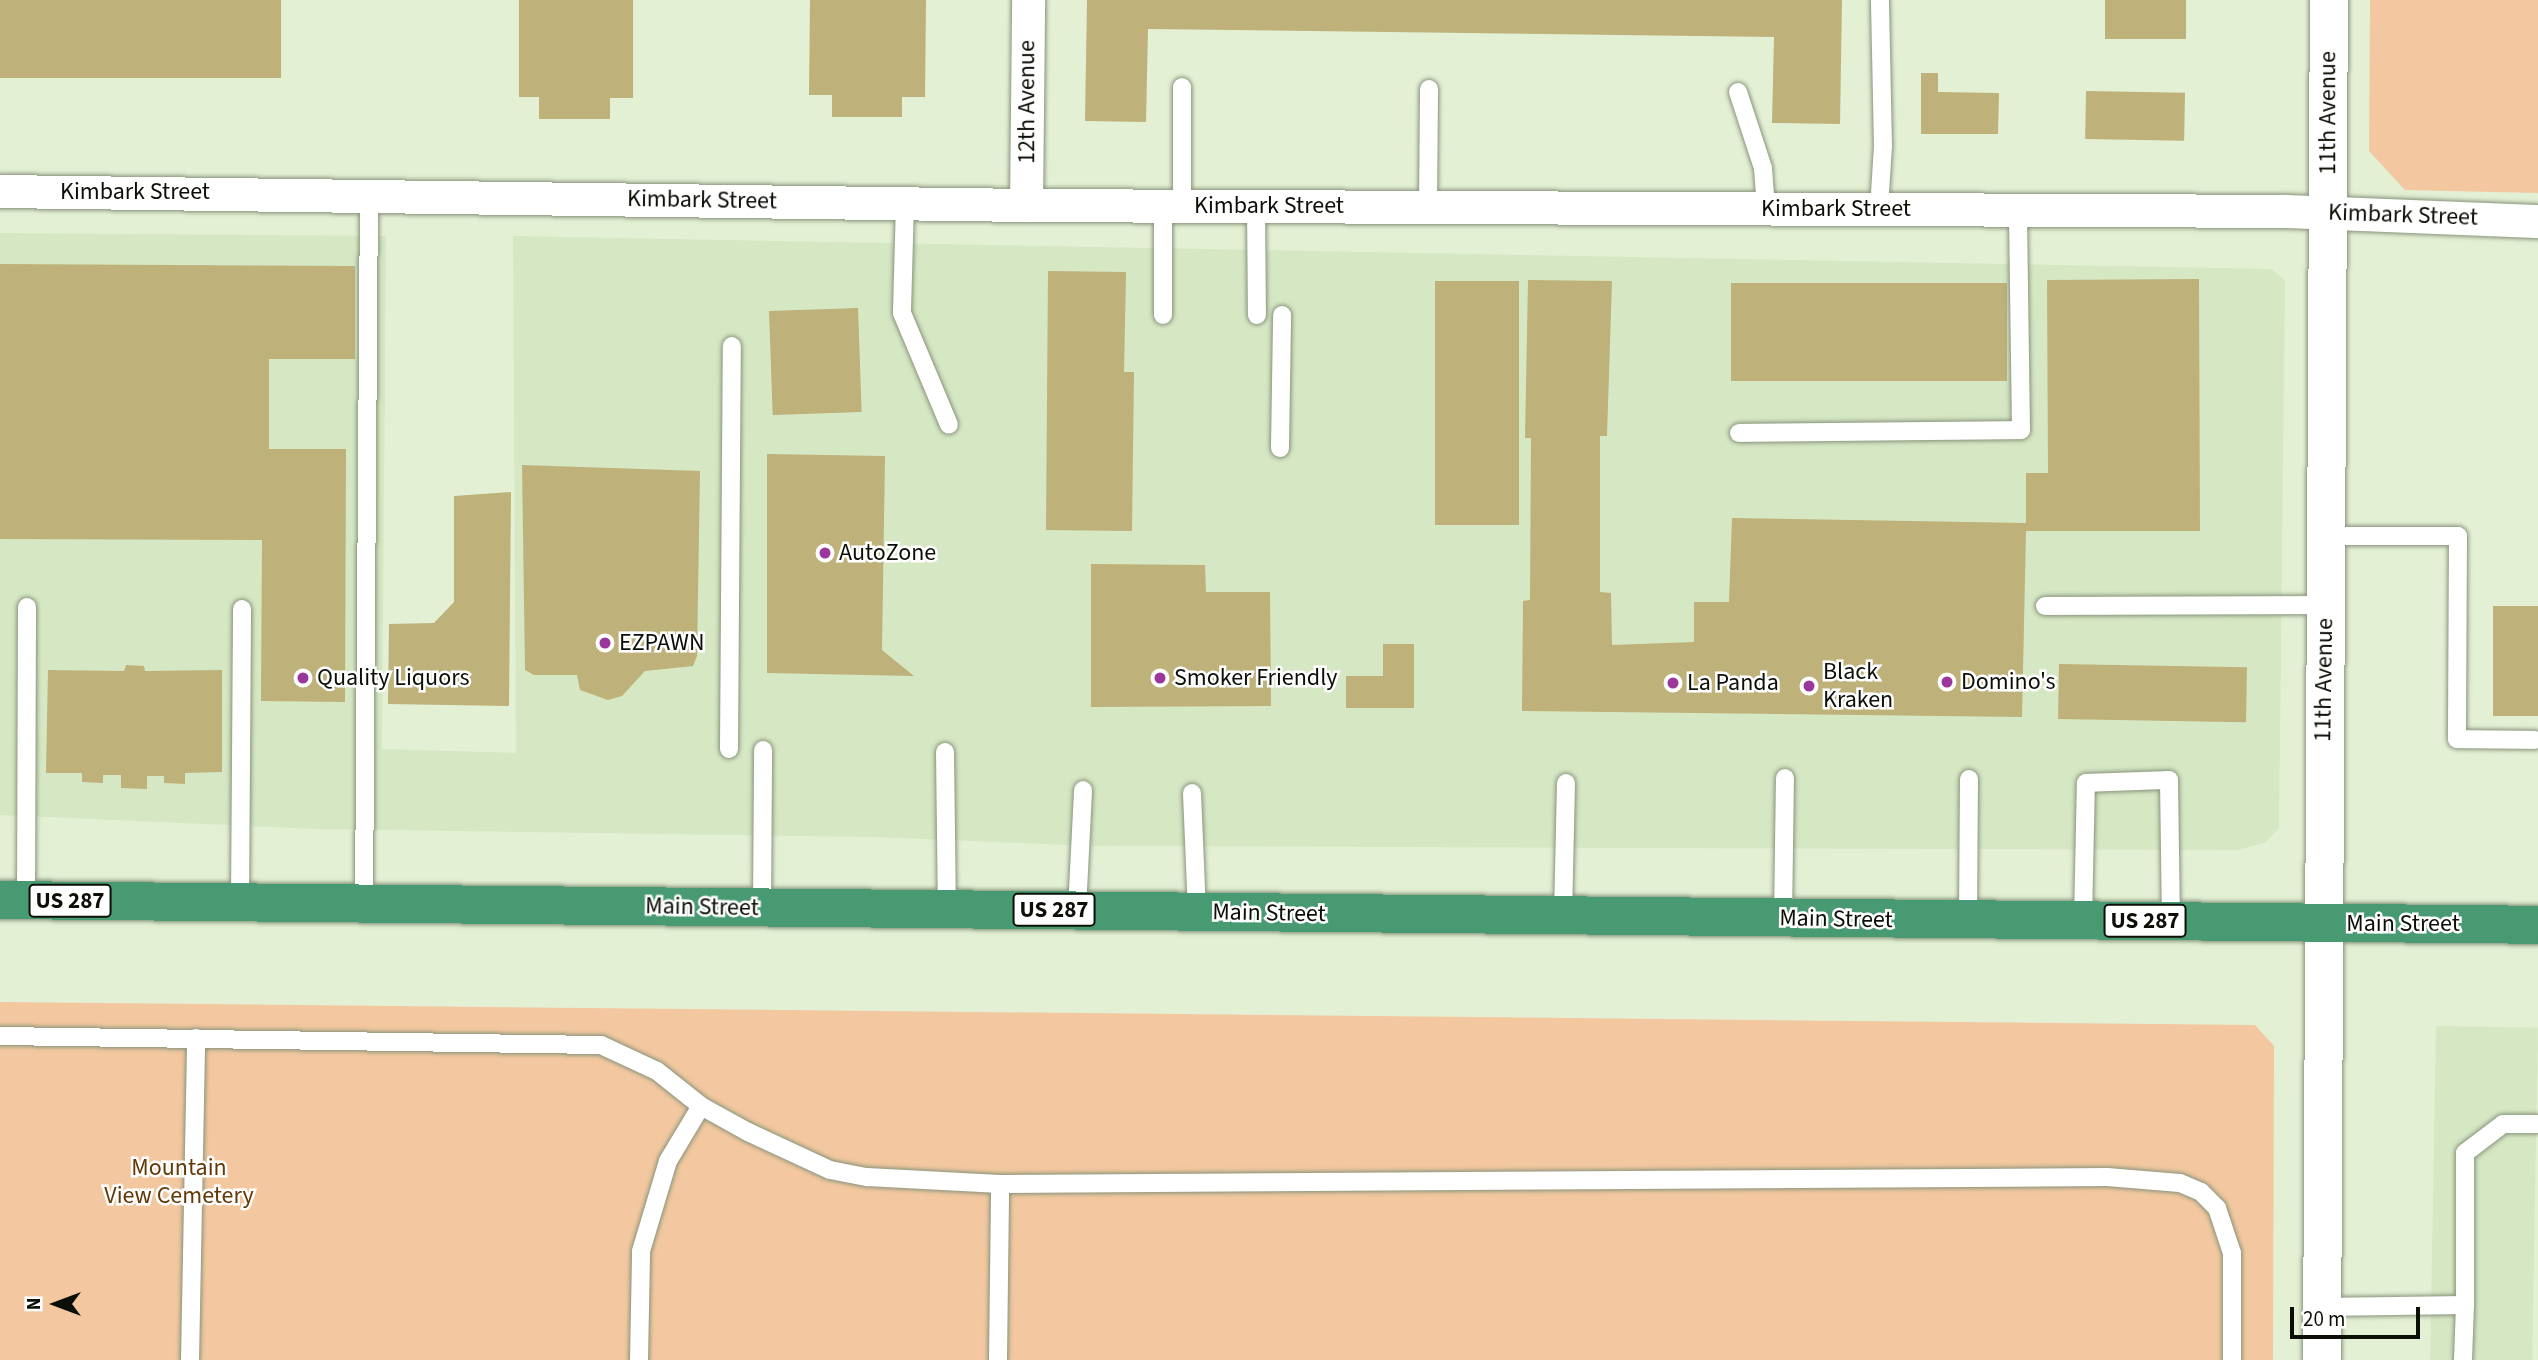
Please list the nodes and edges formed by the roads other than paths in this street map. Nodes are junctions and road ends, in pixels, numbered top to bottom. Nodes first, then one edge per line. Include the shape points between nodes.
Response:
1 (1028, 0) edge
2 (1880, 0) edge
3 (2329, 0) edge
4 (1182, 87) dead end
5 (1429, 89) dead end
6 (1738, 92) dead end
7 (0, 191) edge
8 (369, 195) junction
9 (905, 203) junction
10 (1026, 205) junction
11 (1172, 205) junction
12 (1256, 206) junction
13 (1427, 207) junction
14 (1766, 209) junction
15 (1880, 209) junction
16 (2018, 210) junction
17 (2328, 211) junction
18 (2538, 220) edge
19 (1163, 315) dead end
20 (1257, 315) dead end
21 (1282, 315) dead end
22 (732, 346) dead end
23 (949, 425) dead end
24 (1739, 433) dead end
25 (1280, 448) dead end
26 (2326, 536) junction
27 (2325, 605) junction
28 (2045, 606) dead end
29 (27, 607) dead end
30 (242, 608) dead end
31 (2535, 740) dead end
32 (729, 749) dead end
33 (763, 750) dead end
34 (945, 752) dead end
35 (1785, 778) dead end
36 (1969, 779) dead end
37 (1566, 783) dead end
38 (1083, 790) dead end
39 (1192, 793) dead end
40 (13, 900) edge
41 (240, 902) junction
42 (364, 904) junction
43 (762, 908) junction
44 (947, 910) junction
45 (1077, 910) junction
46 (1197, 912) junction
47 (1563, 916) junction
48 (1783, 918) junction
49 (1968, 920) junction
50 (2083, 921) junction
51 (2171, 921) junction
52 (2322, 924) junction
53 (2538, 925) edge
54 (0, 1036) edge
55 (196, 1038) junction
56 (701, 1106) junction
57 (2538, 1124) edge
58 (1000, 1184) junction
59 (2465, 1305) junction
60 (2322, 1307) junction
61 (190, 1360) edge
62 (639, 1360) edge
63 (998, 1360) edge
64 (2232, 1360) edge
65 (2322, 1360) edge
66 (2463, 1360) edge

1 - 10 street, 12th Avenue
2 - 15 lane
3 - 17 street, 11th Avenue
4 - 11 lane
5 - 13 lane
6 - 14 lane via 1763,168
7 - 8 street, Kimbark Street
8 - 9 street, Kimbark Street
8 - 42 lane
9 - 10 street, Kimbark Street
9 - 23 lane via 902,313
10 - 11 street, Kimbark Street
11 - 12 street, Kimbark Street
11 - 19 lane
12 - 13 street, Kimbark Street
12 - 20 lane
13 - 14 street, Kimbark Street
14 - 15 street, Kimbark Street
15 - 16 street, Kimbark Street
16 - 17 street, Kimbark Street
16 - 24 lane via 2021,430
17 - 18 street, Kimbark Street
17 - 26 street, 11th Avenue
21 - 25 lane
22 - 32 lane
26 - 27 street, 11th Avenue
26 - 31 lane via 2458,536 2457,739
27 - 28 lane
27 - 52 street, 11th Avenue
29 - 40 lane
30 - 41 lane
33 - 43 lane
34 - 44 lane
35 - 48 lane
36 - 49 lane
37 - 47 lane
38 - 45 lane
39 - 46 lane
40 - 41 highway, Main Street / US 287
41 - 42 highway, Main Street / US 287
42 - 43 highway, Main Street / US 287
43 - 44 highway, Main Street / US 287
44 - 45 highway, Main Street / US 287
45 - 46 highway, Main Street / US 287
46 - 47 highway, Main Street / US 287
47 - 48 highway, Main Street / US 287
48 - 49 highway, Main Street / US 287
49 - 50 highway, Main Street / US 287
50 - 51 highway, Main Street / US 287
50 - 51 lane via 2086,783 2169,780
51 - 52 highway, Main Street / US 287
52 - 53 highway, Main Street / US 287
52 - 60 street, 11th Avenue
54 - 55 lane
55 - 56 lane via 593,1043 639,1059
55 - 61 lane
56 - 58 lane via 789,1154 830,1170
56 - 62 lane via 668,1161 641,1251
57 - 59 lane via 2503,1124 2465,1153
58 - 63 lane
58 - 64 lane via 2107,1177 2171,1181 2201,1192 2217,1208 2227,1228 2233,1261
59 - 60 lane
59 - 66 lane
60 - 65 street, 11th Avenue

